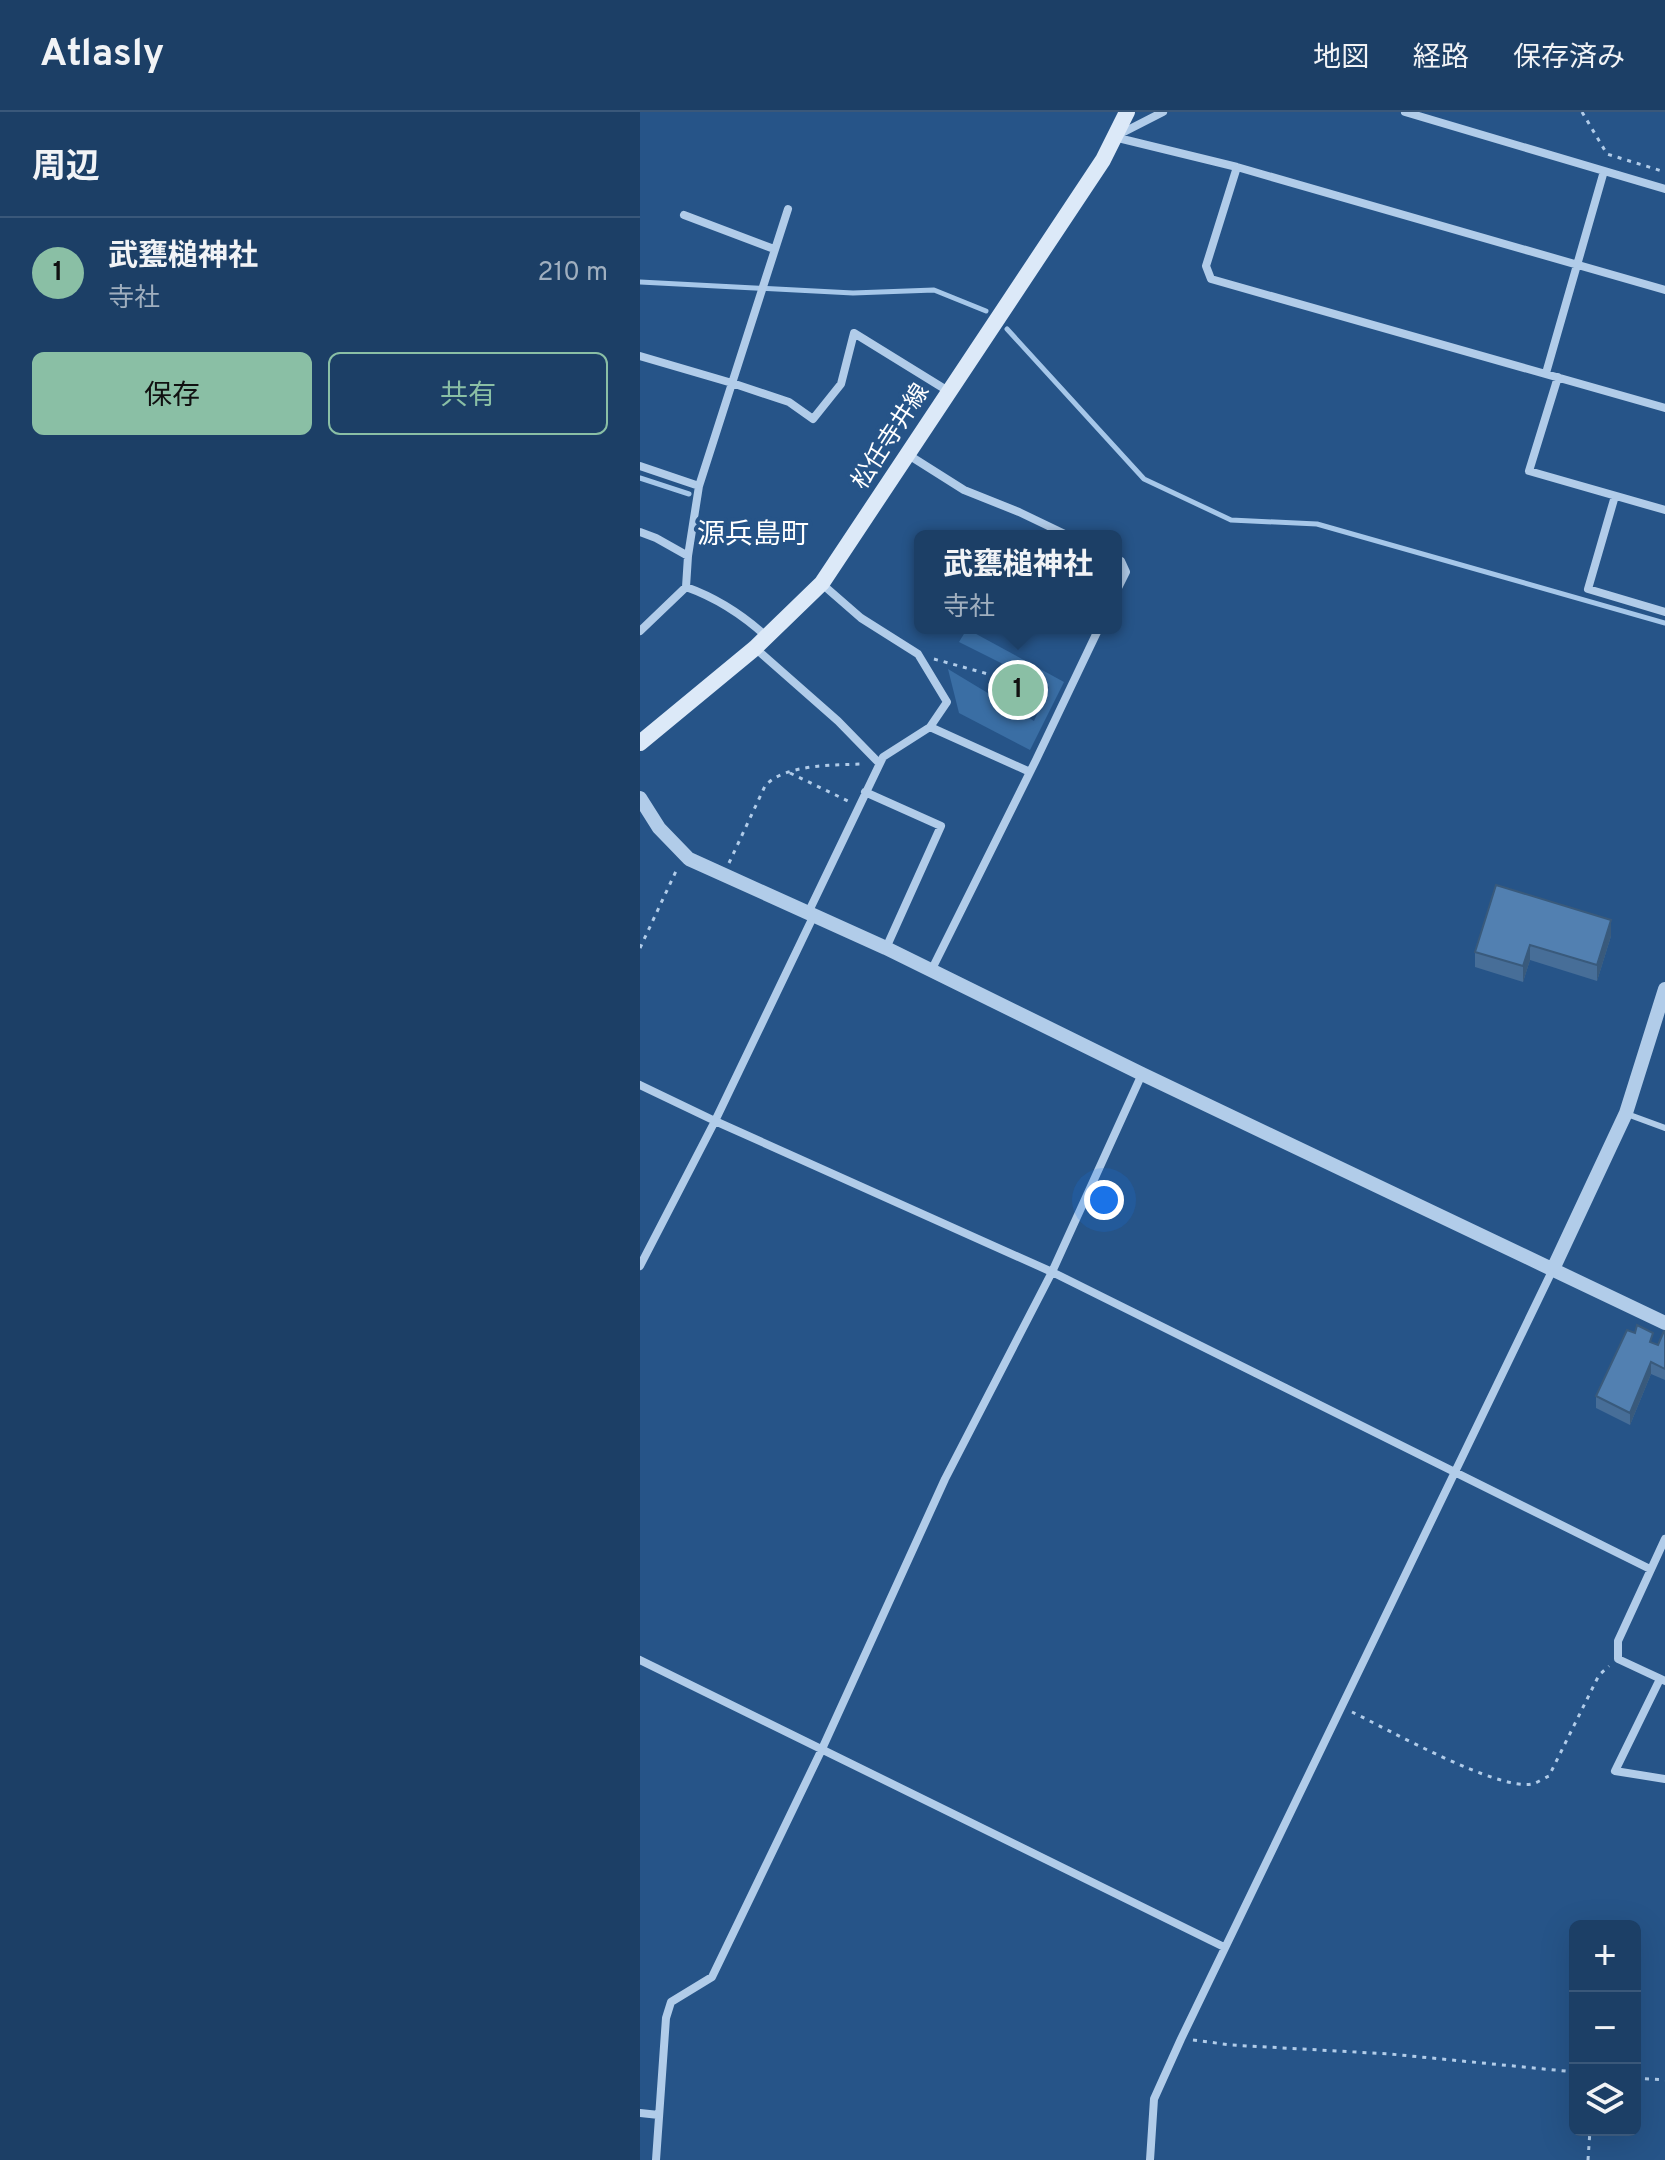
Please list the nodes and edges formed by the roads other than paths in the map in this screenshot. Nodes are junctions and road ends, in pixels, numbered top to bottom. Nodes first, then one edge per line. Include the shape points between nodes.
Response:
1 (1127, 112) edge
2 (1163, 112) edge
3 (1405, 112) edge
4 (1114, 137) junction
5 (1237, 167) junction
6 (1604, 171) junction
7 (1665, 189) edge
8 (788, 209) dead end
9 (684, 215) dead end
10 (774, 249) junction
11 (1578, 265) junction
12 (1665, 290) edge
13 (640, 356) edge
14 (1546, 373) junction
15 (1558, 377) junction
16 (732, 383) junction
17 (948, 391) junction
18 (1665, 408) edge
19 (907, 454) junction
20 (640, 466) edge
21 (699, 486) junction
22 (1615, 496) junction
23 (1665, 510) edge
24 (1056, 530) edge
25 (640, 532) edge
26 (688, 556) junction
27 (822, 583) junction
28 (686, 587) junction
29 (1665, 612) edge
30 (640, 631) edge
31 (1096, 634) edge
32 (762, 643) junction
33 (930, 727) junction
34 (640, 743) edge
35 (879, 763) junction
36 (1030, 772) junction
37 (865, 792) junction
38 (640, 798) edge
39 (811, 913) junction
40 (886, 948) junction
41 (931, 971) junction
42 (1665, 989) edge
43 (1661, 1021) edge
44 (1142, 1074) junction
45 (640, 1085) edge
46 (1626, 1113) junction
47 (715, 1121) junction
48 (1665, 1128) edge
49 (640, 1266) edge
50 (1553, 1269) junction
51 (1052, 1272) junction
52 (1665, 1323) edge
53 (1454, 1472) junction
54 (1665, 1539) edge
55 (1650, 1569) junction
56 (640, 1660) edge
57 (1663, 1680) edge
58 (822, 1749) junction
59 (1665, 1779) edge
60 (1224, 1947) junction
61 (640, 2113) edge
62 (659, 2115) junction
63 (656, 2160) edge
64 (1150, 2160) edge

1 - 4 main road, 松任寺井線
2 - 4 street
3 - 6 street
4 - 5 street
4 - 17 main road, 松任寺井線
5 - 11 street
5 - 14 street via 1206,266 1211,279
6 - 7 street
6 - 11 street
8 - 10 street
9 - 10 street
10 - 16 street
11 - 12 street
11 - 14 street
13 - 16 street
14 - 15 street
15 - 18 street
15 - 22 street via 1529,471
16 - 17 street via 789,402 813,419 841,384 854,333
16 - 21 street
17 - 19 main road, 松任寺井線
19 - 24 street via 964,490
19 - 27 main road, 松任寺井線
20 - 21 street
21 - 26 street
22 - 23 street
22 - 29 street via 1588,589
25 - 26 street
26 - 28 street
27 - 32 main road, 松任寺井線
27 - 33 street via 861,618 918,654 947,702
28 - 30 street
28 - 32 street via 749,620
31 - 36 street
32 - 34 main road, 松任寺井線
32 - 35 street
33 - 35 street
33 - 36 street
35 - 37 street
36 - 41 street
37 - 39 street
37 - 40 street via 941,826
38 - 39 street via 689,859
39 - 40 street
39 - 47 street
40 - 41 street
41 - 44 street
42 - 43 street
43 - 46 street
44 - 50 street
44 - 51 street
45 - 47 street
46 - 48 lane
46 - 50 street
47 - 49 street
47 - 51 street
50 - 52 street
50 - 53 street
51 - 53 street
51 - 58 street via 945,1479
53 - 55 street
53 - 60 street
54 - 55 street
55 - 57 street via 1618,1641 1618,1659
56 - 58 street
57 - 59 street via 1615,1771
58 - 60 street
58 - 62 street via 712,1977 671,2002
60 - 64 street via 1154,2099
61 - 62 street
62 - 63 street

